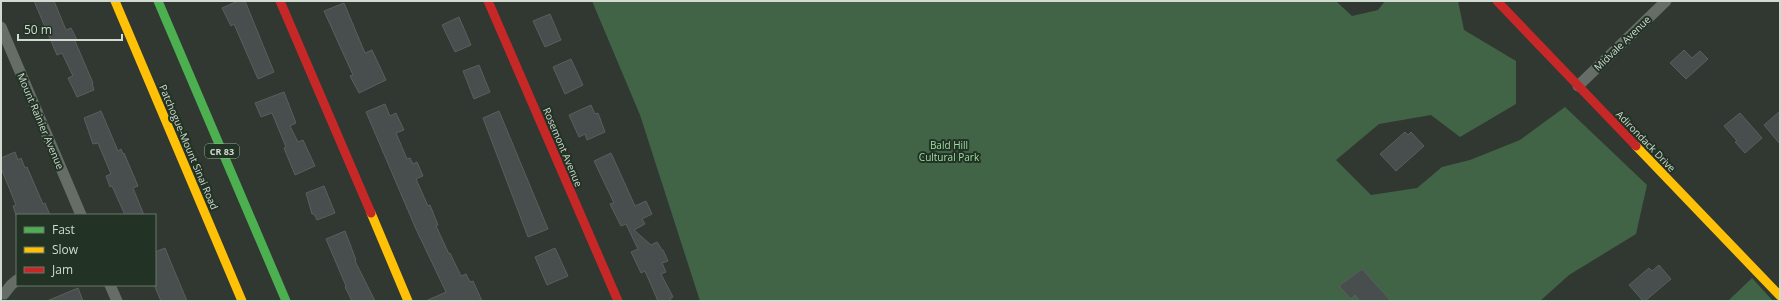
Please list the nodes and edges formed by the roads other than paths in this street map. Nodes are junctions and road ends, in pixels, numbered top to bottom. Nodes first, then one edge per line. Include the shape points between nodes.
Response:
1 (115, 1) edge
2 (158, 1) edge
3 (280, 1) edge
4 (488, 1) edge
5 (1497, 1) edge
6 (1666, 1) edge
7 (1, 27) edge
8 (1578, 86) junction
9 (81, 214) edge
10 (16, 281) edge
11 (110, 286) edge
12 (4, 294) dead end
13 (1780, 296) edge
14 (117, 301) edge
15 (242, 301) edge
16 (286, 301) edge
17 (408, 301) edge
18 (618, 301) edge

1 - 15 main road, Patchogue-Mount Sinai Road
2 - 16 main road, CR 83
3 - 17 main road
4 - 18 main road, Rosemont Avenue
5 - 8 main road, Adirondack Drive
6 - 8 street, Midvale Avenue
7 - 9 street, Mount Rainier Avenue
8 - 13 main road, Adirondack Drive
10 - 12 street
11 - 14 street

